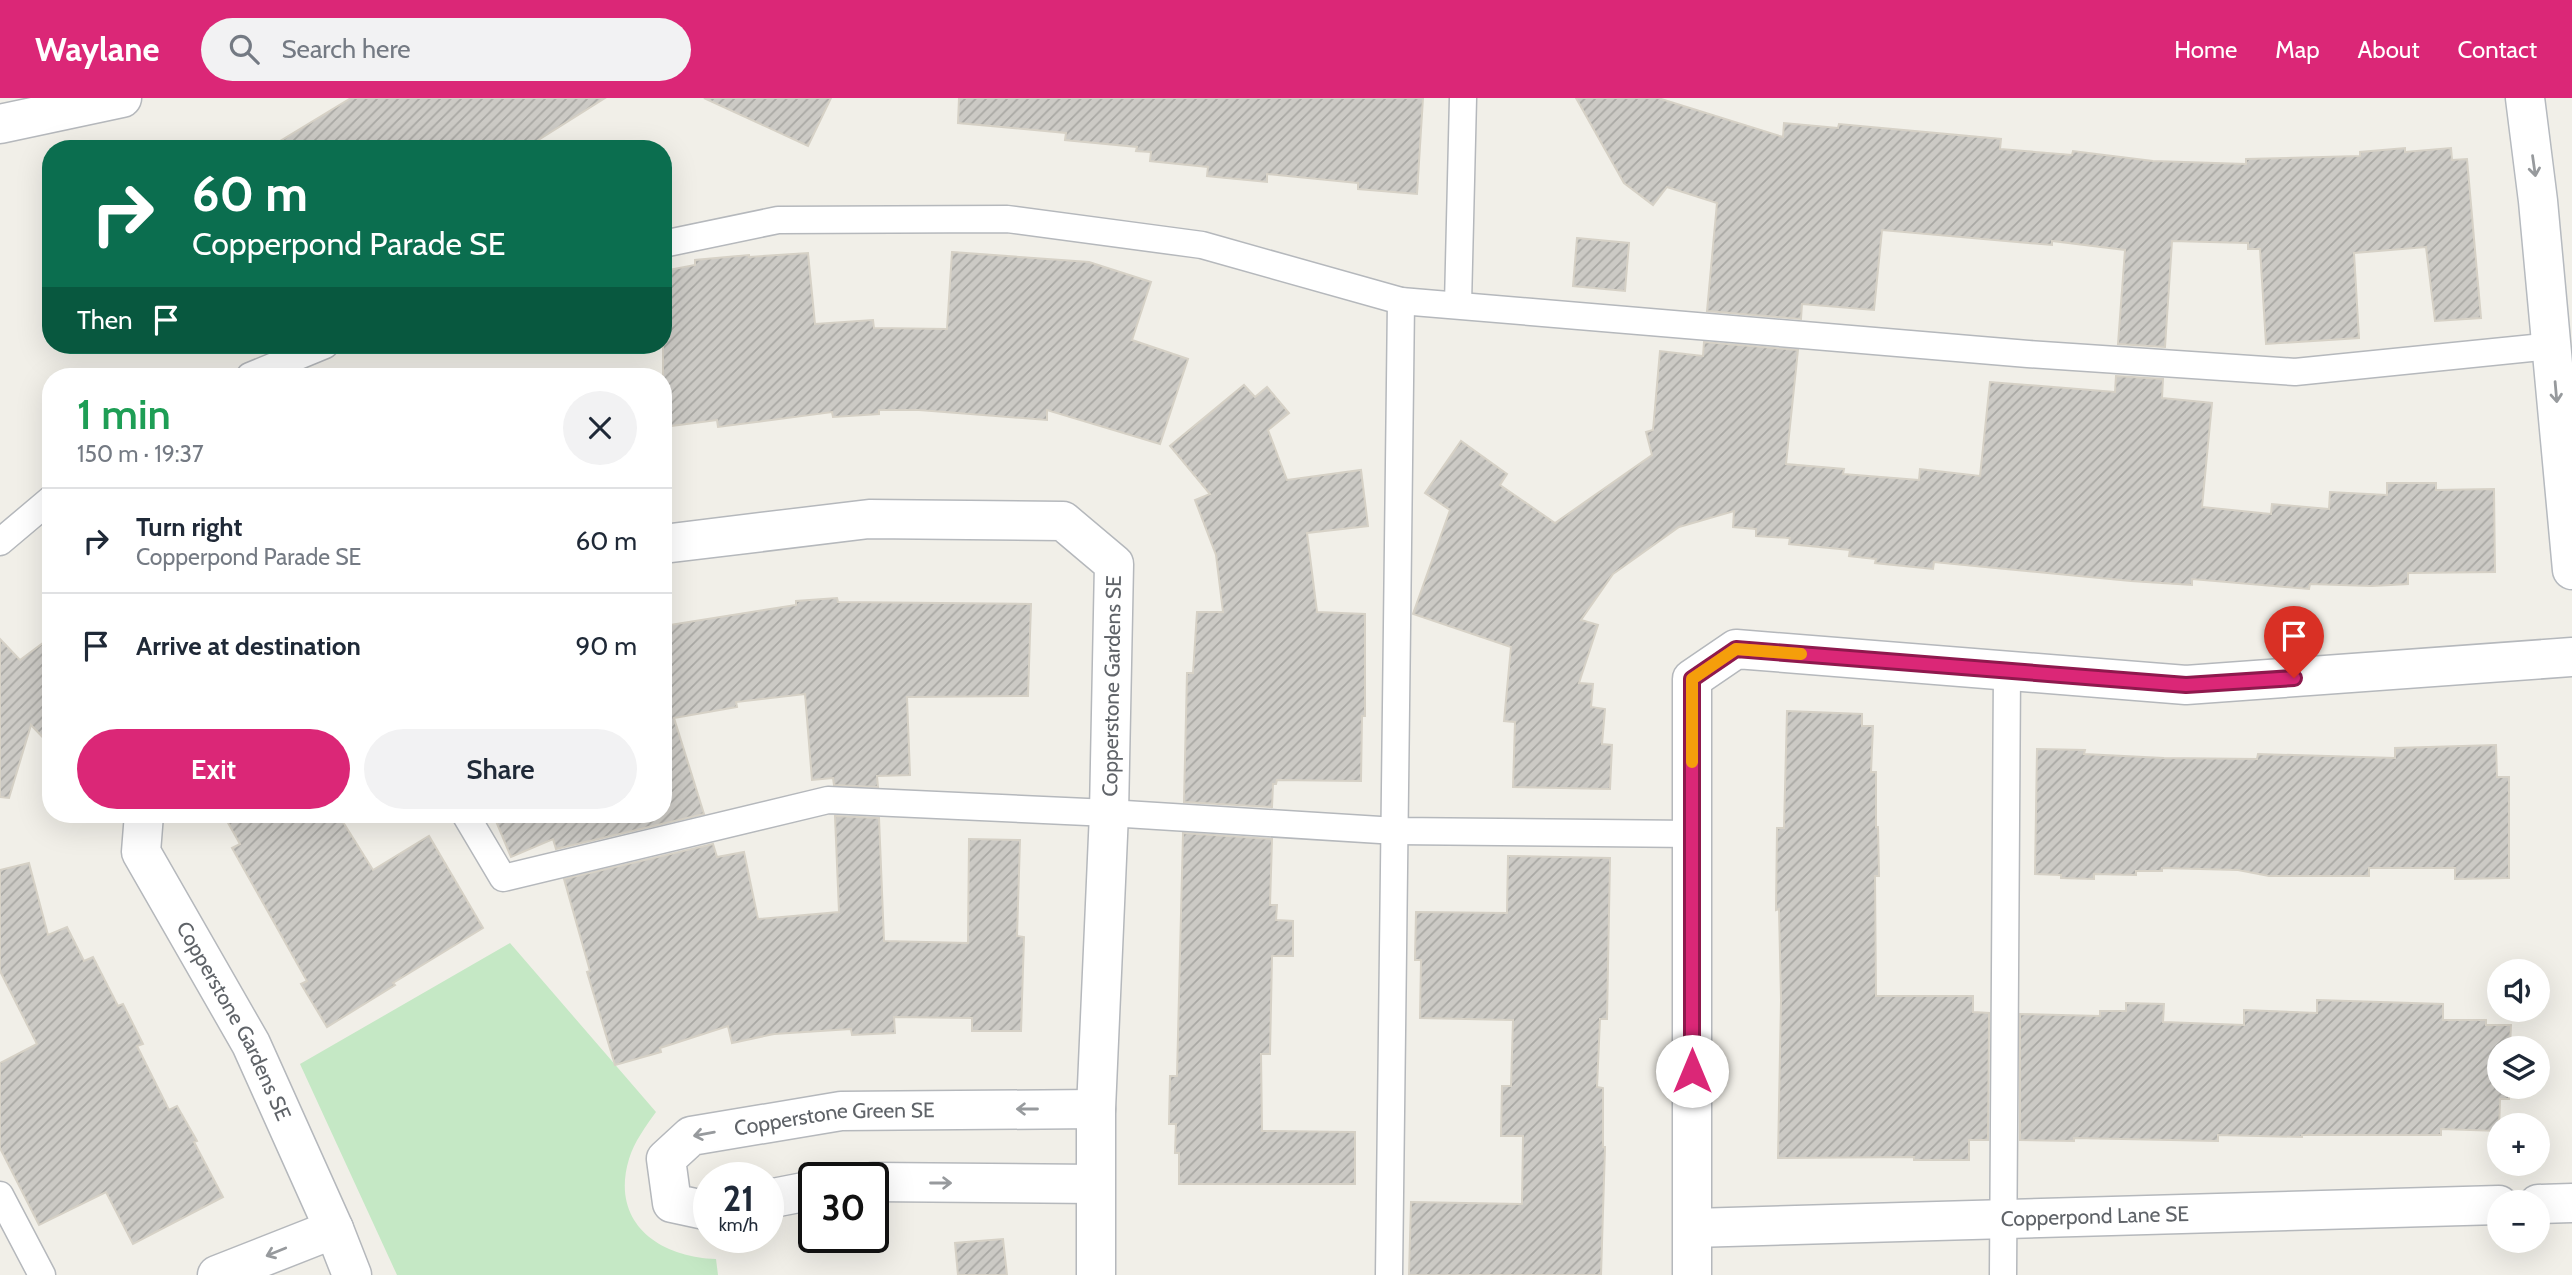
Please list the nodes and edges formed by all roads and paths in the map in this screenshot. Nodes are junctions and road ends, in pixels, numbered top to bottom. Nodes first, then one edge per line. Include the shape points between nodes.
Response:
1 (122, 98) edge
2 (1463, 98) edge
3 (2525, 98) edge
4 (0, 124) edge
5 (672, 242) edge
6 (1401, 301) junction
7 (1458, 304) junction
8 (2552, 346) junction
9 (303, 354) edge
10 (269, 368) edge
11 (42, 507) edge
12 (0, 542) edge
13 (672, 543) edge
14 (2572, 570) edge
15 (2572, 657) edge
16 (2007, 671) junction
17 (1109, 813) junction
18 (143, 823) edge
19 (470, 823) edge
20 (1396, 831) junction
21 (1692, 834) junction
22 (1096, 1109) junction
23 (889, 1182) edge
24 (1095, 1184) junction
25 (0, 1195) edge
26 (2572, 1203) edge
27 (2550, 1204) edge
28 (2487, 1205) edge
29 (693, 1208) edge
30 (2005, 1219) junction
31 (1693, 1228) junction
32 (334, 1229) junction
33 (42, 1275) edge
34 (218, 1275) edge
35 (352, 1275) edge
36 (1096, 1275) edge
37 (1389, 1275) edge
38 (1692, 1275) edge
39 (2003, 1275) edge

1 - 4 street
2 - 7 lane
3 -> 8 street
5 - 6 lane via 779,220 1007,219 1202,245
6 - 7 lane
6 - 20 lane
7 - 8 lane via 2028,354 2295,372
8 -> 14 street
9 - 10 lane
11 - 12 lane
13 - 17 street, Copperstone Gardens SE via 869,519 1063,521 1114,564
15 - 16 street via 2186,685
16 - 21 street via 1736,649 1692,679
16 - 30 lane
17 - 19 lane via 828,800 503,878
17 - 20 lane
17 - 22 street, Copperstone Gardens SE
18 - 32 street, Copperstone Gardens SE via 141,852 251,1044
20 - 21 lane
20 - 37 lane
21 - 31 street
22 - 24 street, Copperstone Gardens SE
22 -> 29 street, Copperstone Green SE via 841,1111 691,1136 666,1159 672,1203
23 -> 24 street
24 - 36 street, Copperstone Gardens SE
25 - 33 lane
26 - 27 street
28 - 30 street, Copperpond Lane SE
30 - 31 street, Copperpond Lane SE
30 - 39 lane
31 - 38 street
32 -> 34 street
32 - 35 street, Copperstone Gardens SE

